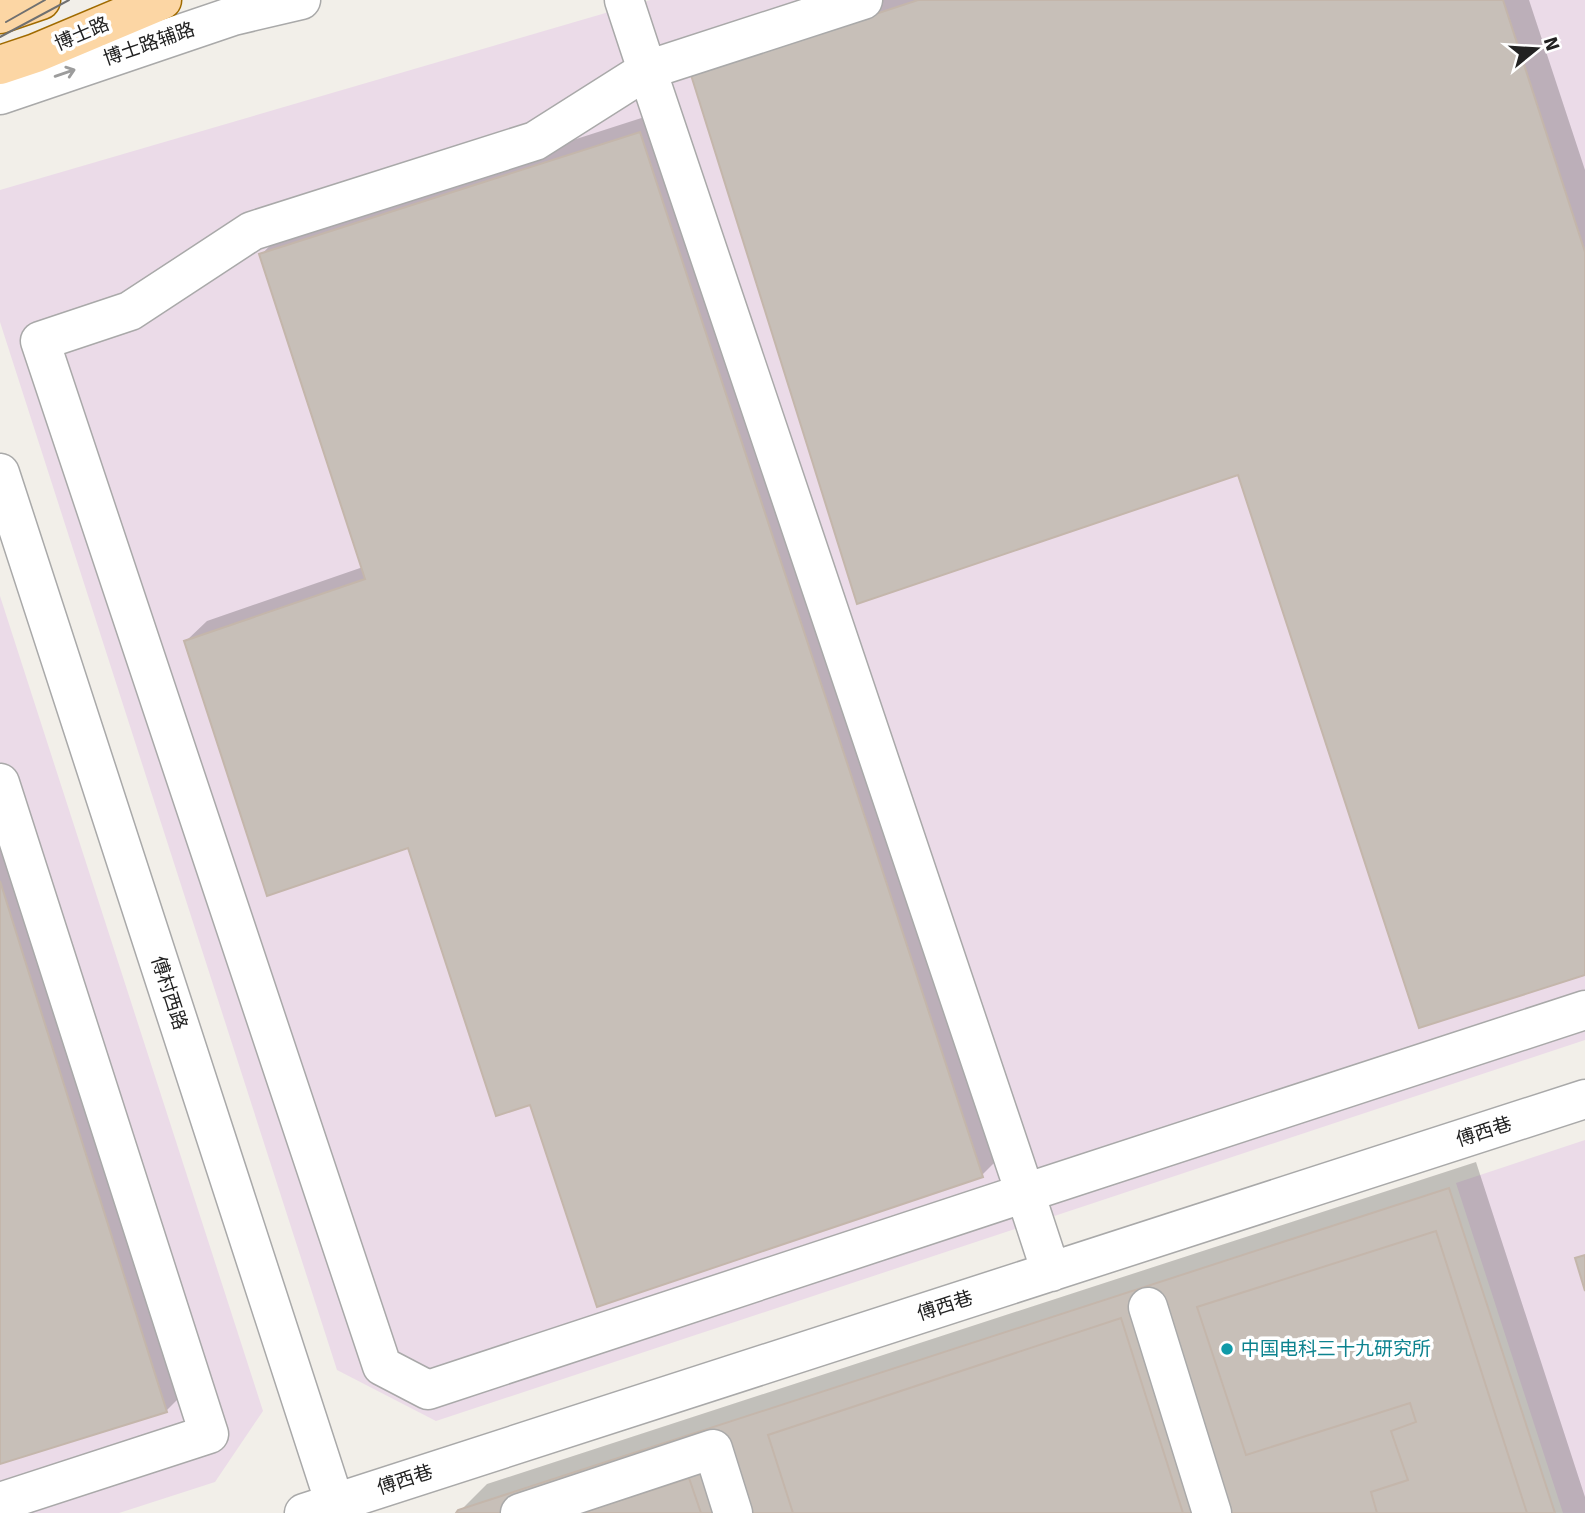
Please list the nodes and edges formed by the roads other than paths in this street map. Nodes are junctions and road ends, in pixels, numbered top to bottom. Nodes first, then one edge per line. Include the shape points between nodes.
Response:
1 (162, 0) edge
2 (301, 0) edge
3 (624, 0) edge
4 (863, 0) edge
5 (0, 65) edge
6 (647, 70) junction
7 (0, 95) edge
8 (0, 473) edge
9 (0, 783) edge
10 (1585, 1010) edge
11 (1585, 1100) edge
12 (1025, 1193) junction
13 (1051, 1272) junction
14 (1148, 1307) dead end
15 (0, 1502) edge
16 (326, 1510) edge
17 (520, 1513) edge
18 (733, 1513) edge
19 (1212, 1513) edge

1 - 5 main road, 博士路
7 -> 2 street, 博士路辅路 via 233,16
3 - 6 street
4 - 6 street
6 - 12 street
6 - 12 street via 535,141 252,231 130,311 40,341 382,1366 428,1390
8 - 16 street, 傅村西路
9 - 15 street via 209,1434
10 - 12 street
11 - 13 street, 傅西巷
12 - 13 street
13 - 16 street, 傅西巷
14 - 19 street
17 - 18 street via 713,1449

